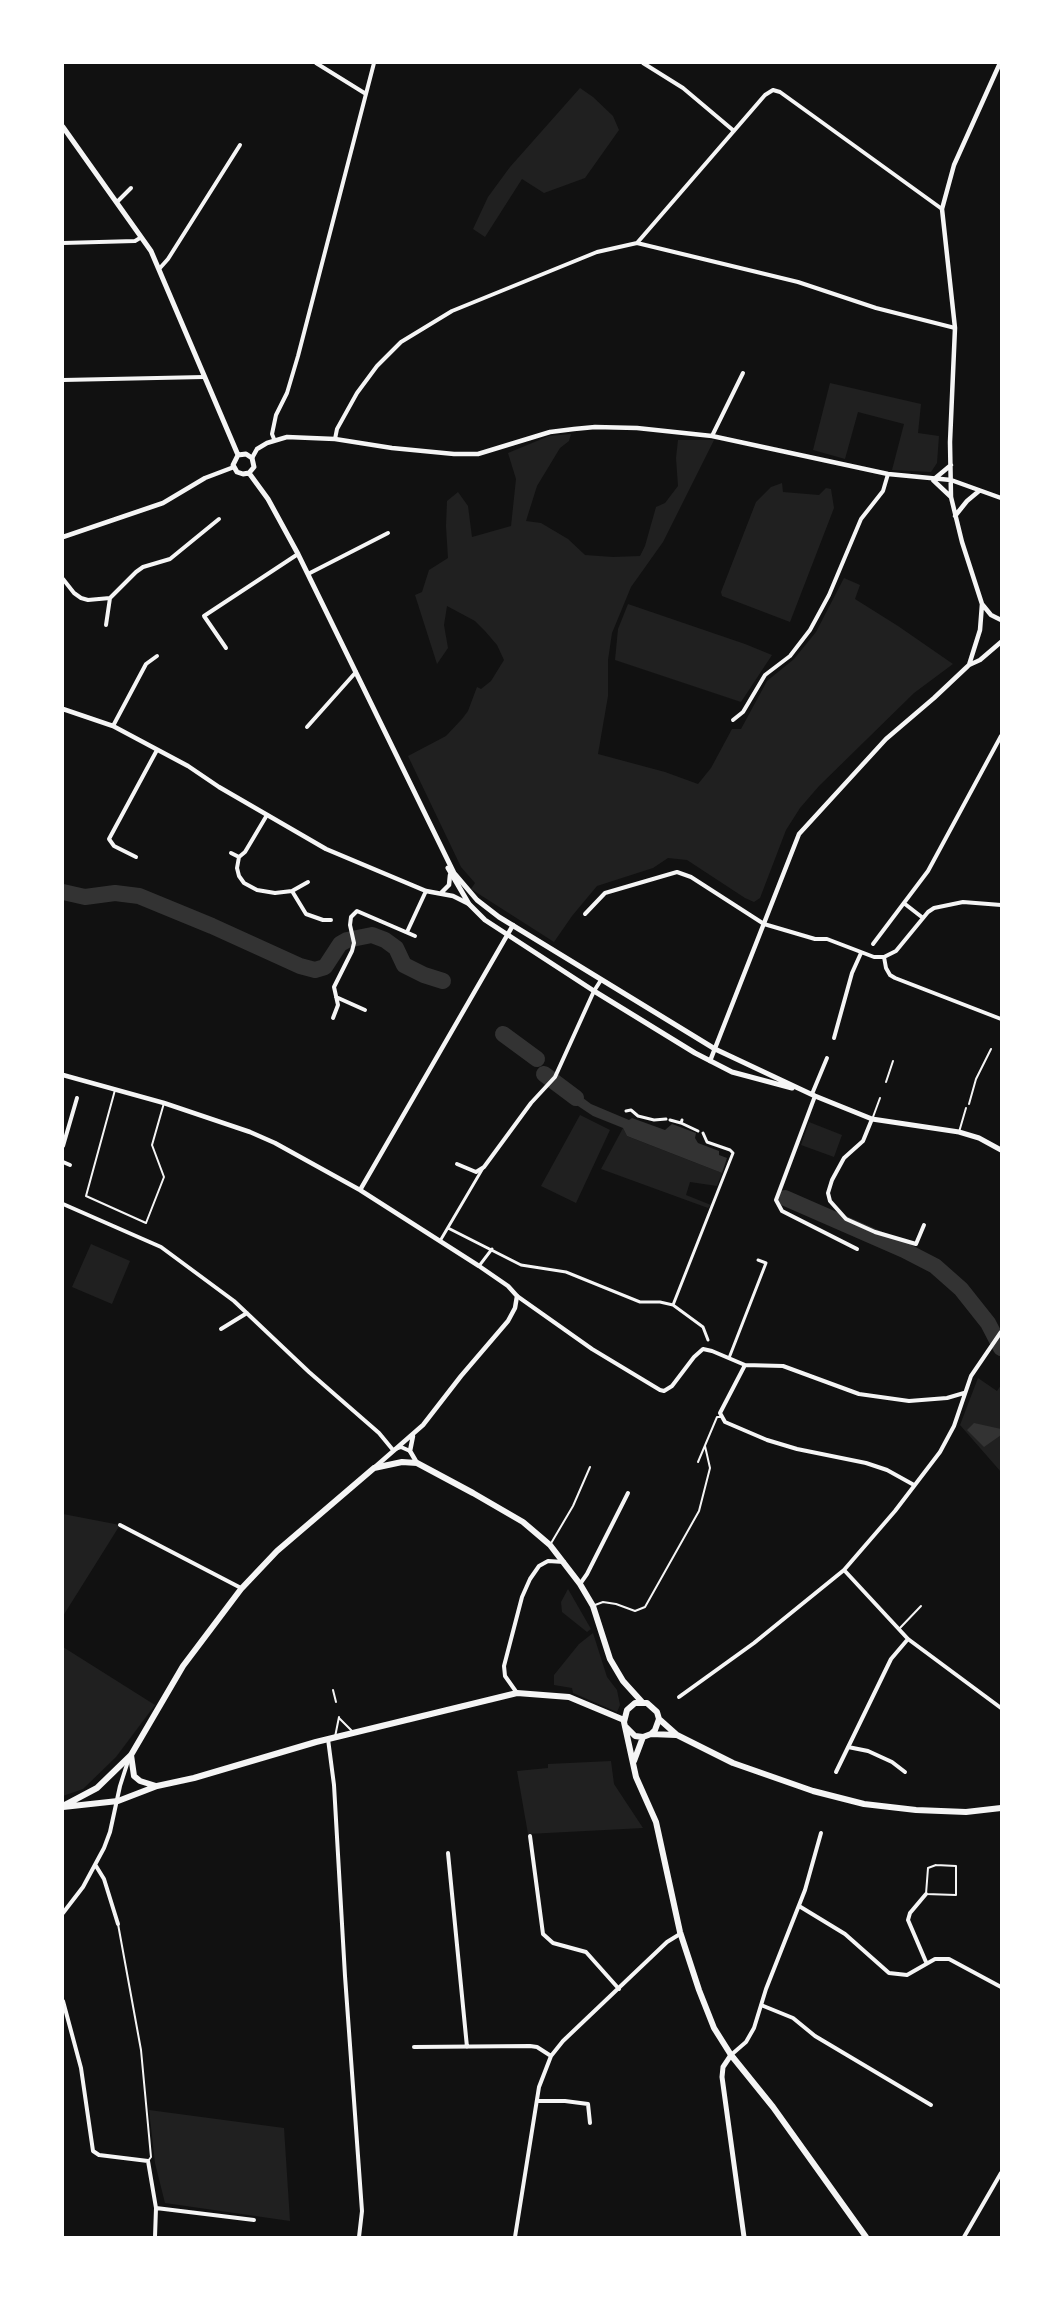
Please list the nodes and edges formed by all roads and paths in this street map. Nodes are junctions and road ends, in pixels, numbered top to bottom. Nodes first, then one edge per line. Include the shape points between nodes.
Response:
1 (316, 63) edge
2 (374, 63) edge
3 (643, 63) edge
4 (1000, 63) edge
5 (999, 72) edge
6 (366, 94) junction
7 (63, 127) edge
8 (734, 131) junction
9 (240, 145) dead end
10 (131, 188) dead end
11 (117, 202) junction
12 (942, 209) junction
13 (140, 238) junction
14 (63, 243) edge
15 (637, 243) junction
16 (160, 268) junction
17 (954, 328) junction
18 (743, 373) dead end
19 (204, 377) junction
20 (63, 380) edge
21 (712, 436) junction
22 (274, 439) junction
23 (335, 439) junction
24 (238, 455) junction
25 (252, 458) junction
26 (951, 465) junction
27 (234, 467) junction
28 (249, 473) junction
29 (888, 474) junction
30 (933, 480) junction
31 (951, 480) junction
32 (979, 491) junction
33 (951, 497) junction
34 (1001, 498) edge
35 (956, 516) junction
36 (219, 519) dead end
37 (388, 533) dead end
38 (63, 537) edge
39 (298, 554) junction
40 (308, 574) junction
41 (63, 579) edge
42 (110, 598) junction
43 (982, 604) junction
44 (1001, 620) edge
45 (106, 625) dead end
46 (1001, 642) edge
47 (226, 648) dead end
48 (157, 656) dead end
49 (969, 665) junction
50 (357, 672) junction
51 (63, 709) edge
52 (733, 720) dead end
53 (113, 726) junction
54 (307, 727) dead end
55 (1001, 736) edge
56 (157, 750) junction
57 (267, 815) junction
58 (442, 849) junction
59 (231, 853) dead end
60 (136, 857) dead end
61 (239, 857) junction
62 (450, 875) junction
63 (308, 882) dead end
64 (292, 891) junction
65 (426, 891) junction
66 (441, 893) junction
67 (469, 904) junction
68 (905, 904) junction
69 (1001, 905) edge
70 (585, 914) dead end
71 (923, 918) junction
72 (331, 920) dead end
73 (764, 924) junction
74 (513, 925) junction
75 (407, 932) junction
76 (507, 934) junction
77 (415, 936) dead end
78 (873, 944) dead end
79 (861, 953) junction
80 (884, 957) junction
81 (601, 980) junction
82 (594, 991) junction
83 (335, 996) junction
84 (365, 1010) dead end
85 (333, 1018) dead end
86 (1001, 1019) edge
87 (834, 1038) dead end
88 (715, 1049) junction
89 (991, 1049) dead end
90 (826, 1058) dead end
91 (710, 1061) junction
92 (893, 1061) dead end
93 (63, 1075) edge
94 (886, 1082) dead end
95 (116, 1088) junction
96 (814, 1095) junction
97 (77, 1098) dead end
98 (880, 1098) dead end
99 (164, 1103) junction
100 (969, 1104) dead end
101 (966, 1108) dead end
102 (626, 1111) dead end
103 (872, 1119) junction
104 (698, 1131) dead end
105 (959, 1132) junction
106 (703, 1133) dead end
107 (63, 1146) edge
108 (1001, 1150) edge
109 (63, 1162) edge
110 (457, 1164) dead end
111 (70, 1165) dead end
112 (484, 1167) junction
113 (360, 1190) junction
114 (63, 1204) edge
115 (924, 1225) dead end
116 (448, 1228) junction
117 (440, 1241) junction
118 (492, 1249) junction
119 (857, 1249) dead end
120 (758, 1260) dead end
121 (479, 1266) junction
122 (517, 1296) junction
123 (674, 1305) junction
124 (247, 1313) junction
125 (221, 1329) dead end
126 (1001, 1332) edge
127 (708, 1340) dead end
128 (729, 1358) junction
129 (745, 1365) junction
130 (964, 1393) junction
131 (721, 1415) junction
132 (413, 1436) junction
133 (705, 1446) junction
134 (393, 1450) junction
135 (410, 1451) junction
136 (698, 1462) dead end
137 (417, 1463) junction
138 (591, 1467) dead end
139 (374, 1468) junction
140 (914, 1485) junction
141 (628, 1493) dead end
142 (120, 1525) dead end
143 (550, 1545) junction
144 (564, 1562) junction
145 (844, 1570) junction
146 (580, 1584) junction
147 (241, 1589) junction
148 (593, 1606) junction
149 (921, 1606) dead end
150 (899, 1629) junction
151 (908, 1639) junction
152 (333, 1690) dead end
153 (517, 1693) junction
154 (679, 1696) dead end
155 (336, 1702) dead end
156 (642, 1702) junction
157 (1001, 1708) edge
158 (659, 1719) junction
159 (625, 1724) junction
160 (354, 1732) junction
161 (651, 1734) junction
162 (676, 1735) junction
163 (643, 1737) junction
164 (331, 1738) junction
165 (848, 1747) junction
166 (130, 1755) junction
167 (633, 1763) junction
168 (837, 1772) dead end
169 (904, 1772) dead end
170 (157, 1786) junction
171 (118, 1801) junction
172 (63, 1807) edge
173 (1001, 1808) edge
174 (821, 1833) dead end
175 (530, 1836) dead end
176 (448, 1852) dead end
177 (96, 1866) junction
178 (926, 1894) junction
179 (799, 1906) junction
180 (63, 1913) edge
181 (118, 1924) joint
182 (681, 1934) junction
183 (926, 1962) junction
184 (1001, 1987) edge
185 (619, 1989) junction
186 (63, 2001) edge
187 (761, 2005) junction
188 (414, 2047) dead end
189 (467, 2047) junction
190 (551, 2055) junction
191 (731, 2055) junction
192 (537, 2101) junction
193 (931, 2105) dead end
194 (590, 2122) dead end
195 (148, 2161) junction
196 (1001, 2173) edge
197 (156, 2208) junction
198 (254, 2220) dead end
199 (155, 2237) edge
200 (359, 2237) edge
201 (515, 2237) edge
202 (744, 2237) edge
203 (866, 2237) edge
204 (964, 2237) edge

1 - 6 street
2 - 6 street
3 - 8 street via 683,88
4 - 5 street
5 - 12 street via 954,165
6 - 22 street via 298,356 276,415
7 - 11 main road
8 - 12 street via 770,91 780,92
8 - 15 street
9 - 16 street
10 - 11 street
11 - 13 main road
12 - 17 street
13 - 14 street
13 - 16 main road
15 - 17 street via 798,282
15 - 23 street via 597,252 452,311 401,342 357,393
16 - 19 main road
17 - 26 street
18 - 21 street
19 - 20 street
19 - 24 main road
21 - 23 street via 588,427 550,432 478,454 392,448
21 - 29 street
22 - 23 street
22 - 25 street via 257,449
24 - 25 main road
24 - 27 main road
25 - 28 main road via 254,467
26 - 30 street
26 - 31 street
27 - 28 main road via 240,474
27 - 38 street via 205,478 163,504
28 - 39 main road
29 - 30 street
29 - 52 street via 883,491 857,526 810,630 790,656 765,675
30 - 31 street
30 - 33 street
31 - 32 street
31 - 33 street
32 - 34 street
32 - 35 street
33 - 35 street
35 - 43 street
36 - 42 street via 170,559 135,572
37 - 40 street
39 - 40 main road
39 - 47 street via 204,616
40 - 50 main road
41 - 42 street via 81,598
42 - 45 street
43 - 44 street
43 - 49 street via 980,630
46 - 49 street
48 - 53 street via 146,664
49 - 73 street via 886,739 799,834
50 - 54 street
50 - 58 main road
51 - 53 street
53 - 56 street
55 - 68 street via 928,871
56 - 57 street
56 - 60 street via 109,839 114,846
57 - 61 street
57 - 65 street via 326,849
58 - 62 main road
58 - 74 main road via 454,873 477,900
59 - 61 street
61 - 64 street via 237,867 244,883 256,890
62 - 66 street via 449,885
62 - 67 main road
63 - 64 street
64 - 72 street via 306,914
65 - 66 street
65 - 75 street
66 - 67 street
67 - 76 main road
68 - 71 street
68 - 78 street
69 - 71 street via 963,902 942,906
70 - 73 street via 605,893 677,872 692,877
71 - 80 street via 901,947
73 - 79 street via 827,939
73 - 88 street
74 - 76 street
74 - 81 main road
75 - 77 street
75 - 83 street via 357,911 350,925 354,943 334,987
76 - 82 main road
76 - 113 street
79 - 80 street
79 - 87 street
80 - 86 street via 886,968 895,978
81 - 82 street
81 - 88 main road
82 - 91 main road
82 - 112 street via 555,1077
83 - 84 street
83 - 85 street via 338,1005
88 - 91 street
88 - 96 main road
89 - 100 lane
90 - 96 street
91 - 96 main road via 732,1072
92 - 94 lane
93 - 95 street via 81,1083
95 - 99 street
95 - 99 lane via 86,1196 146,1223 164,1177 152,1145
96 - 103 main road
96 - 119 street via 776,1200 782,1211
97 - 107 street
98 - 103 lane
99 - 113 street via 250,1132
101 - 105 lane
102 - 104 street via 654,1120 682,1122
103 - 105 main road
103 - 115 street via 863,1141 844,1158 831,1180 830,1201 846,1219 916,1244
105 - 108 main road
106 - 123 street via 706,1142 733,1153
109 - 111 street
110 - 112 street via 476,1172
112 - 116 street
113 - 117 street
114 - 124 street via 160,1247
116 - 117 street
116 - 118 street
117 - 121 street
118 - 121 street
118 - 123 street via 521,1265 566,1272 640,1302
120 - 128 street via 766,1263
121 - 122 street
122 - 128 street via 644,1382 664,1391 703,1349
122 - 132 street via 508,1321
123 - 127 street via 703,1327
124 - 125 street
124 - 134 street
126 - 130 street
128 - 129 street
129 - 130 street via 783,1366 842,1389 892,1400 927,1400
129 - 131 street
130 - 140 street via 954,1426 940,1452
131 - 133 lane
131 - 140 street via 725,1422 767,1440 866,1463
132 - 134 street
132 - 135 street
133 - 136 lane
133 - 148 lane via 710,1468 699,1511 645,1607 635,1611 603,1602
134 - 135 street via 401,1447
134 - 139 street
135 - 137 street
137 - 139 main road
137 - 143 main road via 523,1522
138 - 143 lane
139 - 147 main road via 288,1541
140 - 145 street
141 - 146 street
142 - 147 street
143 - 144 main road
144 - 146 main road
144 - 153 street via 548,1561 539,1566 522,1597 504,1666 505,1676
145 - 150 street
145 - 154 street
146 - 148 main road
147 - 166 main road via 183,1666
148 - 156 main road via 609,1659
149 - 150 lane
150 - 151 street
151 - 157 street
151 - 165 street via 891,1659
152 - 155 lane
153 - 159 main road via 569,1697
153 - 160 main road
156 - 158 main road via 652,1706
156 - 159 main road via 635,1702 627,1710
158 - 161 main road
158 - 162 main road
159 - 163 main road via 635,1736
159 - 167 main road
160 - 164 main road
160 - 164 lane via 339,1717
161 - 162 main road
161 - 163 main road
162 - 173 main road via 733,1763 864,1804 966,1812
163 - 167 main road
164 - 170 main road
164 - 200 street via 362,2211
165 - 168 street
165 - 169 street via 868,1751
166 - 170 main road via 135,1776
166 - 171 street
166 - 172 main road via 97,1788
167 - 182 main road via 656,1822
170 - 171 main road
171 - 172 main road
171 - 177 street
174 - 179 street
175 - 185 street via 543,1934 553,1943 586,1952
176 - 189 street
177 - 180 street
177 - 181 street
178 - 178 lane via 956,1894 956,1866 928,1868
178 - 183 street via 908,1920
179 - 183 street via 845,1934 889,1973 907,1975
179 - 187 street
181 - 195 lane via 141,2050 151,2157
182 - 185 street via 667,1942
182 - 191 main road via 714,2028
183 - 184 street via 954,1960
185 - 190 street
186 - 195 street via 81,2068 93,2151
187 - 191 street via 752,2033
187 - 193 street via 793,2018 815,2036
188 - 189 street
189 - 190 street via 534,2047
190 - 192 street
191 - 202 main road via 722,2077
191 - 203 main road
192 - 194 street via 588,2104
192 - 201 street
195 - 197 street
196 - 204 street
197 - 198 street
197 - 199 street

